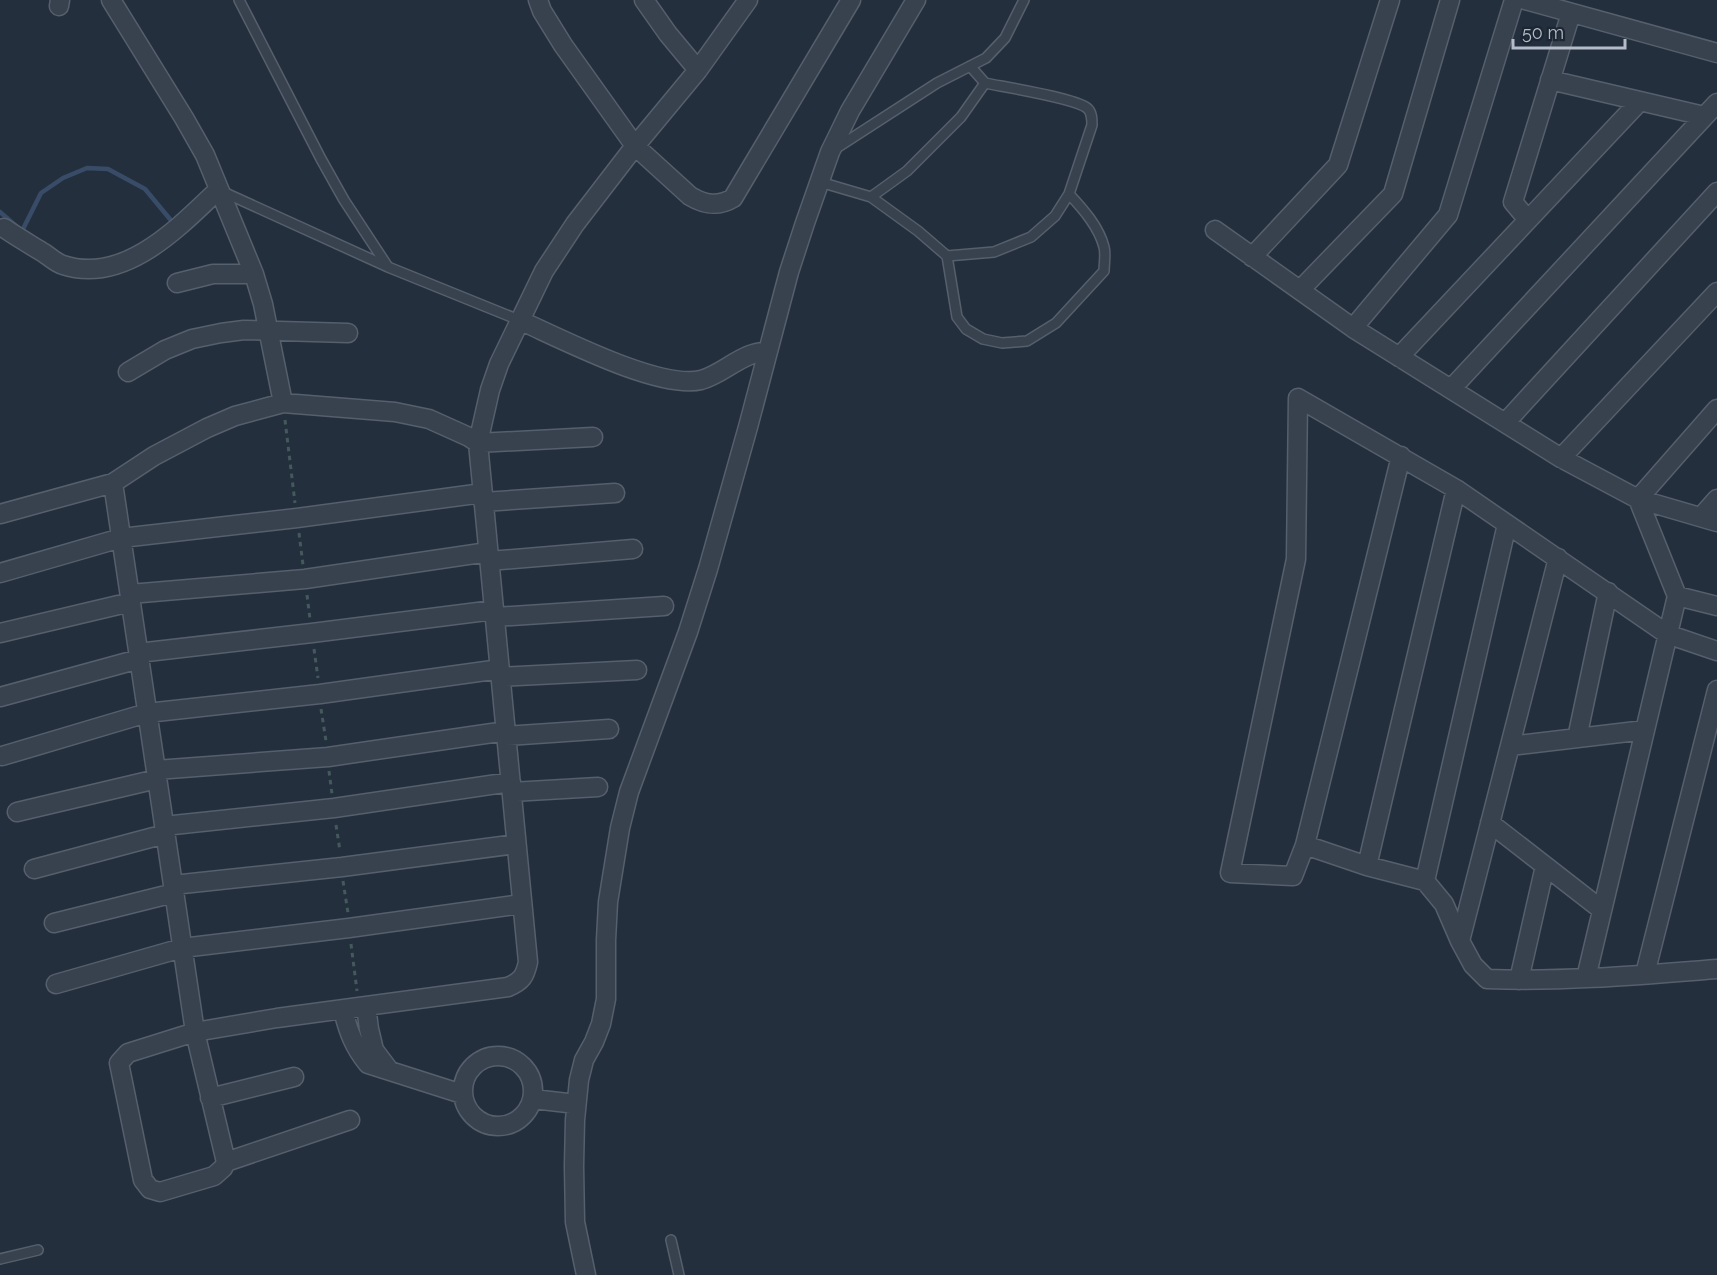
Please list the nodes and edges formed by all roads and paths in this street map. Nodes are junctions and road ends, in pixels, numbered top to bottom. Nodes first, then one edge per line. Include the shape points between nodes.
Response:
1 (111, 0) edge
2 (239, 0) edge
3 (538, 0) edge
4 (644, 0) edge
5 (748, 0) edge
6 (851, 0) edge
7 (916, 0) edge
8 (1024, 0) edge
9 (1390, 0) edge
10 (1450, 0) edge
11 (1514, 0) edge
12 (1525, 0) edge
13 (1571, 13) junction
14 (1717, 53) edge
15 (970, 66) junction
16 (698, 70) junction
17 (1550, 80) junction
18 (986, 83) junction
19 (1640, 101) junction
20 (1717, 103) edge
21 (1704, 116) junction
22 (635, 146) junction
23 (830, 152) junction
24 (820, 182) junction
25 (218, 190) junction
26 (1717, 192) edge
27 (1069, 194) junction
28 (871, 197) junction
29 (1528, 220) junction
30 (4, 228) dead end
31 (1215, 230) dead end
32 (947, 256) junction
33 (1252, 257) junction
34 (388, 267) junction
35 (254, 274) junction
36 (177, 283) dead end
37 (1300, 290) junction
38 (1717, 292) edge
39 (519, 320) junction
40 (1353, 328) junction
41 (269, 332) junction
42 (348, 333) dead end
43 (768, 351) junction
44 (1399, 357) junction
45 (128, 372) dead end
46 (1450, 389) junction
47 (283, 403) junction
48 (1717, 409) edge
49 (1505, 423) junction
50 (593, 437) dead end
51 (478, 443) junction
52 (1401, 456) junction
53 (1561, 458) junction
54 (113, 483) junction
55 (1456, 489) junction
56 (615, 493) dead end
57 (483, 497) junction
58 (1638, 499) junction
59 (1717, 499) edge
60 (0, 514) edge
61 (297, 518) junction
62 (1709, 519) edge
63 (1507, 524) junction
64 (121, 538) junction
65 (633, 549) dead end
66 (489, 557) junction
67 (1558, 558) junction
68 (0, 573) edge
69 (305, 579) junction
70 (1608, 592) junction
71 (1677, 596) junction
72 (130, 598) junction
73 (664, 606) dead end
74 (1717, 606) edge
75 (494, 614) junction
76 (0, 633) edge
77 (312, 633) junction
78 (1667, 634) junction
79 (1717, 651) edge
80 (139, 656) junction
81 (637, 670) dead end
82 (500, 673) junction
83 (1717, 690) edge
84 (320, 694) junction
85 (0, 698) edge
86 (147, 713) junction
87 (609, 729) dead end
88 (1645, 730) junction
89 (506, 734) junction
90 (1577, 738) junction
91 (1510, 746) junction
92 (2, 756) dead end
93 (328, 757) junction
94 (156, 774) junction
95 (511, 787) junction
96 (598, 787) dead end
97 (17, 812) dead end
98 (1490, 823) junction
99 (165, 830) junction
100 (516, 844) junction
101 (1305, 845) junction
102 (1367, 866) junction
103 (1545, 866) junction
104 (34, 869) dead end
105 (1425, 881) junction
106 (173, 889) junction
107 (522, 904) junction
108 (1602, 910) junction
109 (54, 923) dead end
110 (1460, 941) junction
111 (182, 948) junction
112 (1717, 969) edge
113 (1645, 974) junction
114 (1586, 978) junction
115 (1519, 980) junction
116 (56, 984) dead end
117 (366, 1006) junction
118 (343, 1010) junction
119 (195, 1032) junction
120 (389, 1070) junction
121 (294, 1077) dead end
122 (462, 1094) junction
123 (210, 1098) junction
124 (533, 1099) junction
125 (576, 1104) junction
126 (350, 1120) dead end
127 (225, 1162) junction
128 (670, 1240) dead end
129 (38, 1250) dead end
130 (0, 1259) edge
131 (586, 1275) edge
132 (679, 1275) edge

1 - 25 street via 205,155
2 - 34 lane via 321,159
3 - 22 street via 563,45
4 - 16 street
5 - 16 street
6 - 22 street via 733,198 701,203
7 - 23 street
8 - 15 lane via 1005,38 986,58
9 - 33 street via 1338,165
10 - 37 street via 1393,194
11 - 40 street via 1448,215
12 - 13 street
13 - 14 street
13 - 17 street
15 - 18 lane
15 - 23 lane
16 - 22 street
17 - 19 street
17 - 29 street via 1513,202
18 - 27 lane via 1070,101 1086,107 1092,115
18 - 28 lane via 961,117 907,171
19 - 21 street
19 - 29 street
20 - 21 street
21 - 46 street
22 - 39 street via 569,234
23 - 24 street
24 - 28 lane
24 - 43 street via 792,262
25 - 30 street via 177,229 130,260 105,268 60,264
25 - 34 lane
25 - 35 street
26 - 49 street
27 - 32 lane via 1055,216 1032,237 994,252
27 - 32 lane via 1105,248 1104,271 1056,323 1027,341 1002,343 982,339 966,329 957,317
28 - 32 lane
29 - 44 street
31 - 33 street
33 - 37 street
34 - 39 lane
35 - 36 street via 213,274
35 - 41 street
37 - 40 street
38 - 53 street
39 - 43 street via 631,368 682,380 717,375 752,354
39 - 51 street via 490,390
40 - 44 street
41 - 42 street
41 - 45 street via 244,330 192,339
41 - 47 street
43 - 125 street via 708,569 626,801 608,902 606,999 601,1024 584,1060
44 - 46 street
46 - 49 street
47 - 51 street via 395,412 429,419
47 - 54 street via 207,428
47 - 61 path
48 - 58 street
49 - 53 street
50 - 51 street
51 - 57 street
52 - 55 street
52 - 101 street
52 - 101 street via 1299,398 1296,559 1230,873 1293,876
53 - 58 street
54 - 60 street
54 - 64 street
55 - 63 street
55 - 102 street
56 - 57 street
57 - 61 street
57 - 66 street
58 - 62 street
58 - 71 street
59 - 62 street
61 - 64 street
61 - 69 path
63 - 67 street
63 - 105 street
64 - 68 street
64 - 72 street
65 - 66 street
66 - 69 street
66 - 75 street
67 - 70 street
67 - 91 street
69 - 72 street
69 - 77 path
70 - 78 street
70 - 90 street
71 - 74 street
71 - 78 street
72 - 76 street
72 - 80 street
73 - 75 street
75 - 77 street
75 - 82 street
77 - 80 street
77 - 84 path
78 - 79 street
78 - 88 street
80 - 85 street
80 - 86 street
81 - 82 street
82 - 84 street
82 - 89 street
83 - 113 street
84 - 86 street
84 - 93 path
86 - 92 street
86 - 94 street
87 - 89 street
88 - 90 street
88 - 108 street
89 - 93 street
89 - 95 street
90 - 91 street
91 - 98 street
93 - 94 street
94 - 97 street
94 - 99 street
95 - 96 street
95 - 99 street
95 - 100 street
98 - 103 street
98 - 110 street
99 - 104 street
99 - 106 street
100 - 106 street
100 - 107 street
101 - 102 street
102 - 105 street
103 - 108 street
103 - 115 street
105 - 110 street via 1444,904
106 - 109 street
106 - 111 street
107 - 111 street
107 - 117 street via 528,962 520,982 508,987
108 - 114 street
110 - 115 street via 1487,979
111 - 116 street
111 - 119 street
112 - 113 street
113 - 114 street
114 - 115 street
117 - 118 street
117 - 120 street via 374,1050
118 - 119 street
118 - 120 street via 359,1053 368,1064
119 - 123 street
119 - 127 street via 128,1053 119,1063 140,1169 150,1189 160,1192 214,1176
120 - 122 street
121 - 123 street
122 - 124 street via 476,1120 494,1126 516,1122
122 - 124 street via 466,1074 476,1063 500,1055 524,1067 532,1080
123 - 127 street
124 - 125 street
125 - 131 street via 575,1222
126 - 127 street
128 - 132 lane
129 - 130 lane

